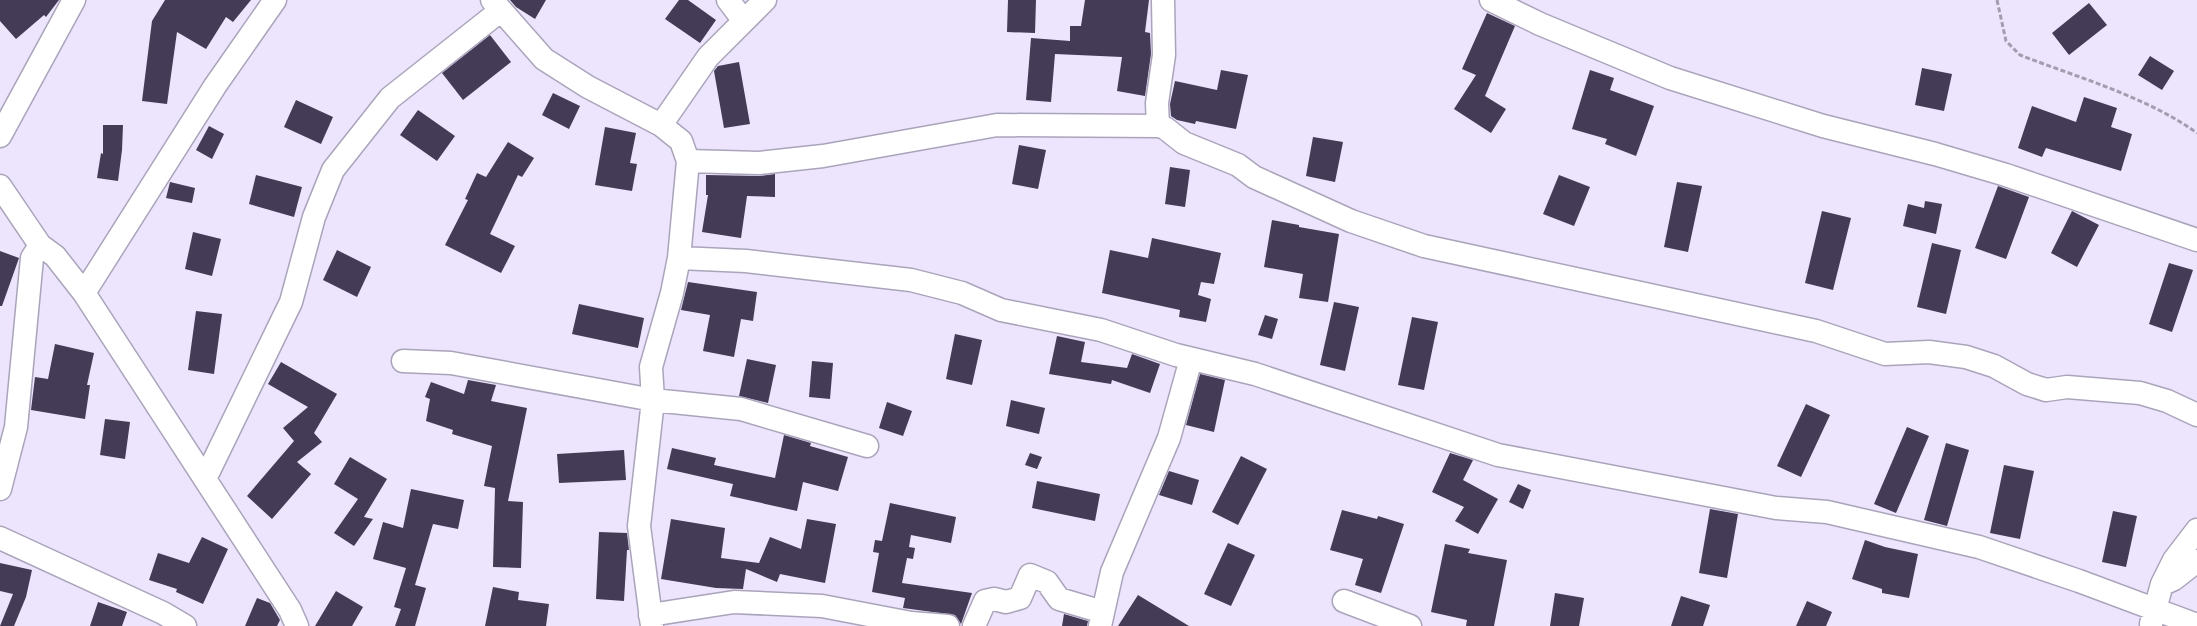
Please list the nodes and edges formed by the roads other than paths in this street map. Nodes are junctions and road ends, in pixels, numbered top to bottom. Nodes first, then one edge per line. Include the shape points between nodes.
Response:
1 (74, 0) edge
2 (275, 0) edge
3 (728, 0) edge
4 (765, 0) edge
5 (1162, 0) edge
6 (1491, 0) edge
7 (496, 5) edge
8 (744, 21) junction
9 (661, 124) junction
10 (1158, 126) junction
11 (0, 136) edge
12 (688, 161) junction
13 (0, 186) edge
14 (2197, 240) edge
15 (40, 244) junction
16 (679, 258) junction
17 (84, 293) junction
18 (1191, 358) junction
19 (403, 361) dead end
20 (652, 400) junction
21 (2197, 415) edge
22 (867, 446) dead end
23 (205, 480) junction
24 (0, 489) edge
25 (2197, 530) edge
26 (0, 538) edge
27 (2197, 561) edge
28 (2162, 584) junction
29 (1344, 601) dead end
30 (2153, 618) edge
31 (1101, 619) edge
32 (651, 621) edge
33 (2197, 625) edge
34 (185, 626) edge
35 (297, 626) edge
36 (948, 626) edge
37 (974, 626) edge
38 (1410, 626) edge

1 - 11 street
2 - 17 street via 215,86
3 - 8 street
4 - 8 street
5 - 10 street via 1164,55
6 - 14 street via 1670,78 1823,126 1997,172
7 - 9 street via 544,59 588,87
7 - 23 street via 390,98 333,170 314,217 291,302
8 - 9 street via 708,57
9 - 12 street via 681,141
10 - 12 street via 997,125 823,156 759,163
10 - 21 street via 1184,143 1238,165 1254,177 1351,221 1424,246 1789,324 1885,354 1929,352 1966,358 1994,366 2027,384 2046,390 2067,387 2140,393
12 - 16 street
13 - 15 street
15 - 17 street via 55,256
15 - 24 street via 32,258 16,428
16 - 18 street via 746,261 911,280 962,293 1001,310 1101,330
16 - 20 street via 651,367
17 - 23 street
18 - 30 street via 1255,374 1498,455 1776,508 1827,512 1979,548 2079,581
18 - 31 street via 1169,438 1112,572
19 - 20 street via 451,363
20 - 22 street via 741,409
20 - 32 street via 639,526
23 - 35 street via 290,610
25 - 28 street via 2174,560
26 - 34 street
27 - 28 street
28 - 30 street
29 - 38 street
30 - 33 street
31 - 37 street via 1059,599 1046,582 1030,575 1020,598 1006,602 985,601
32 - 36 street via 734,602 822,606 911,623

